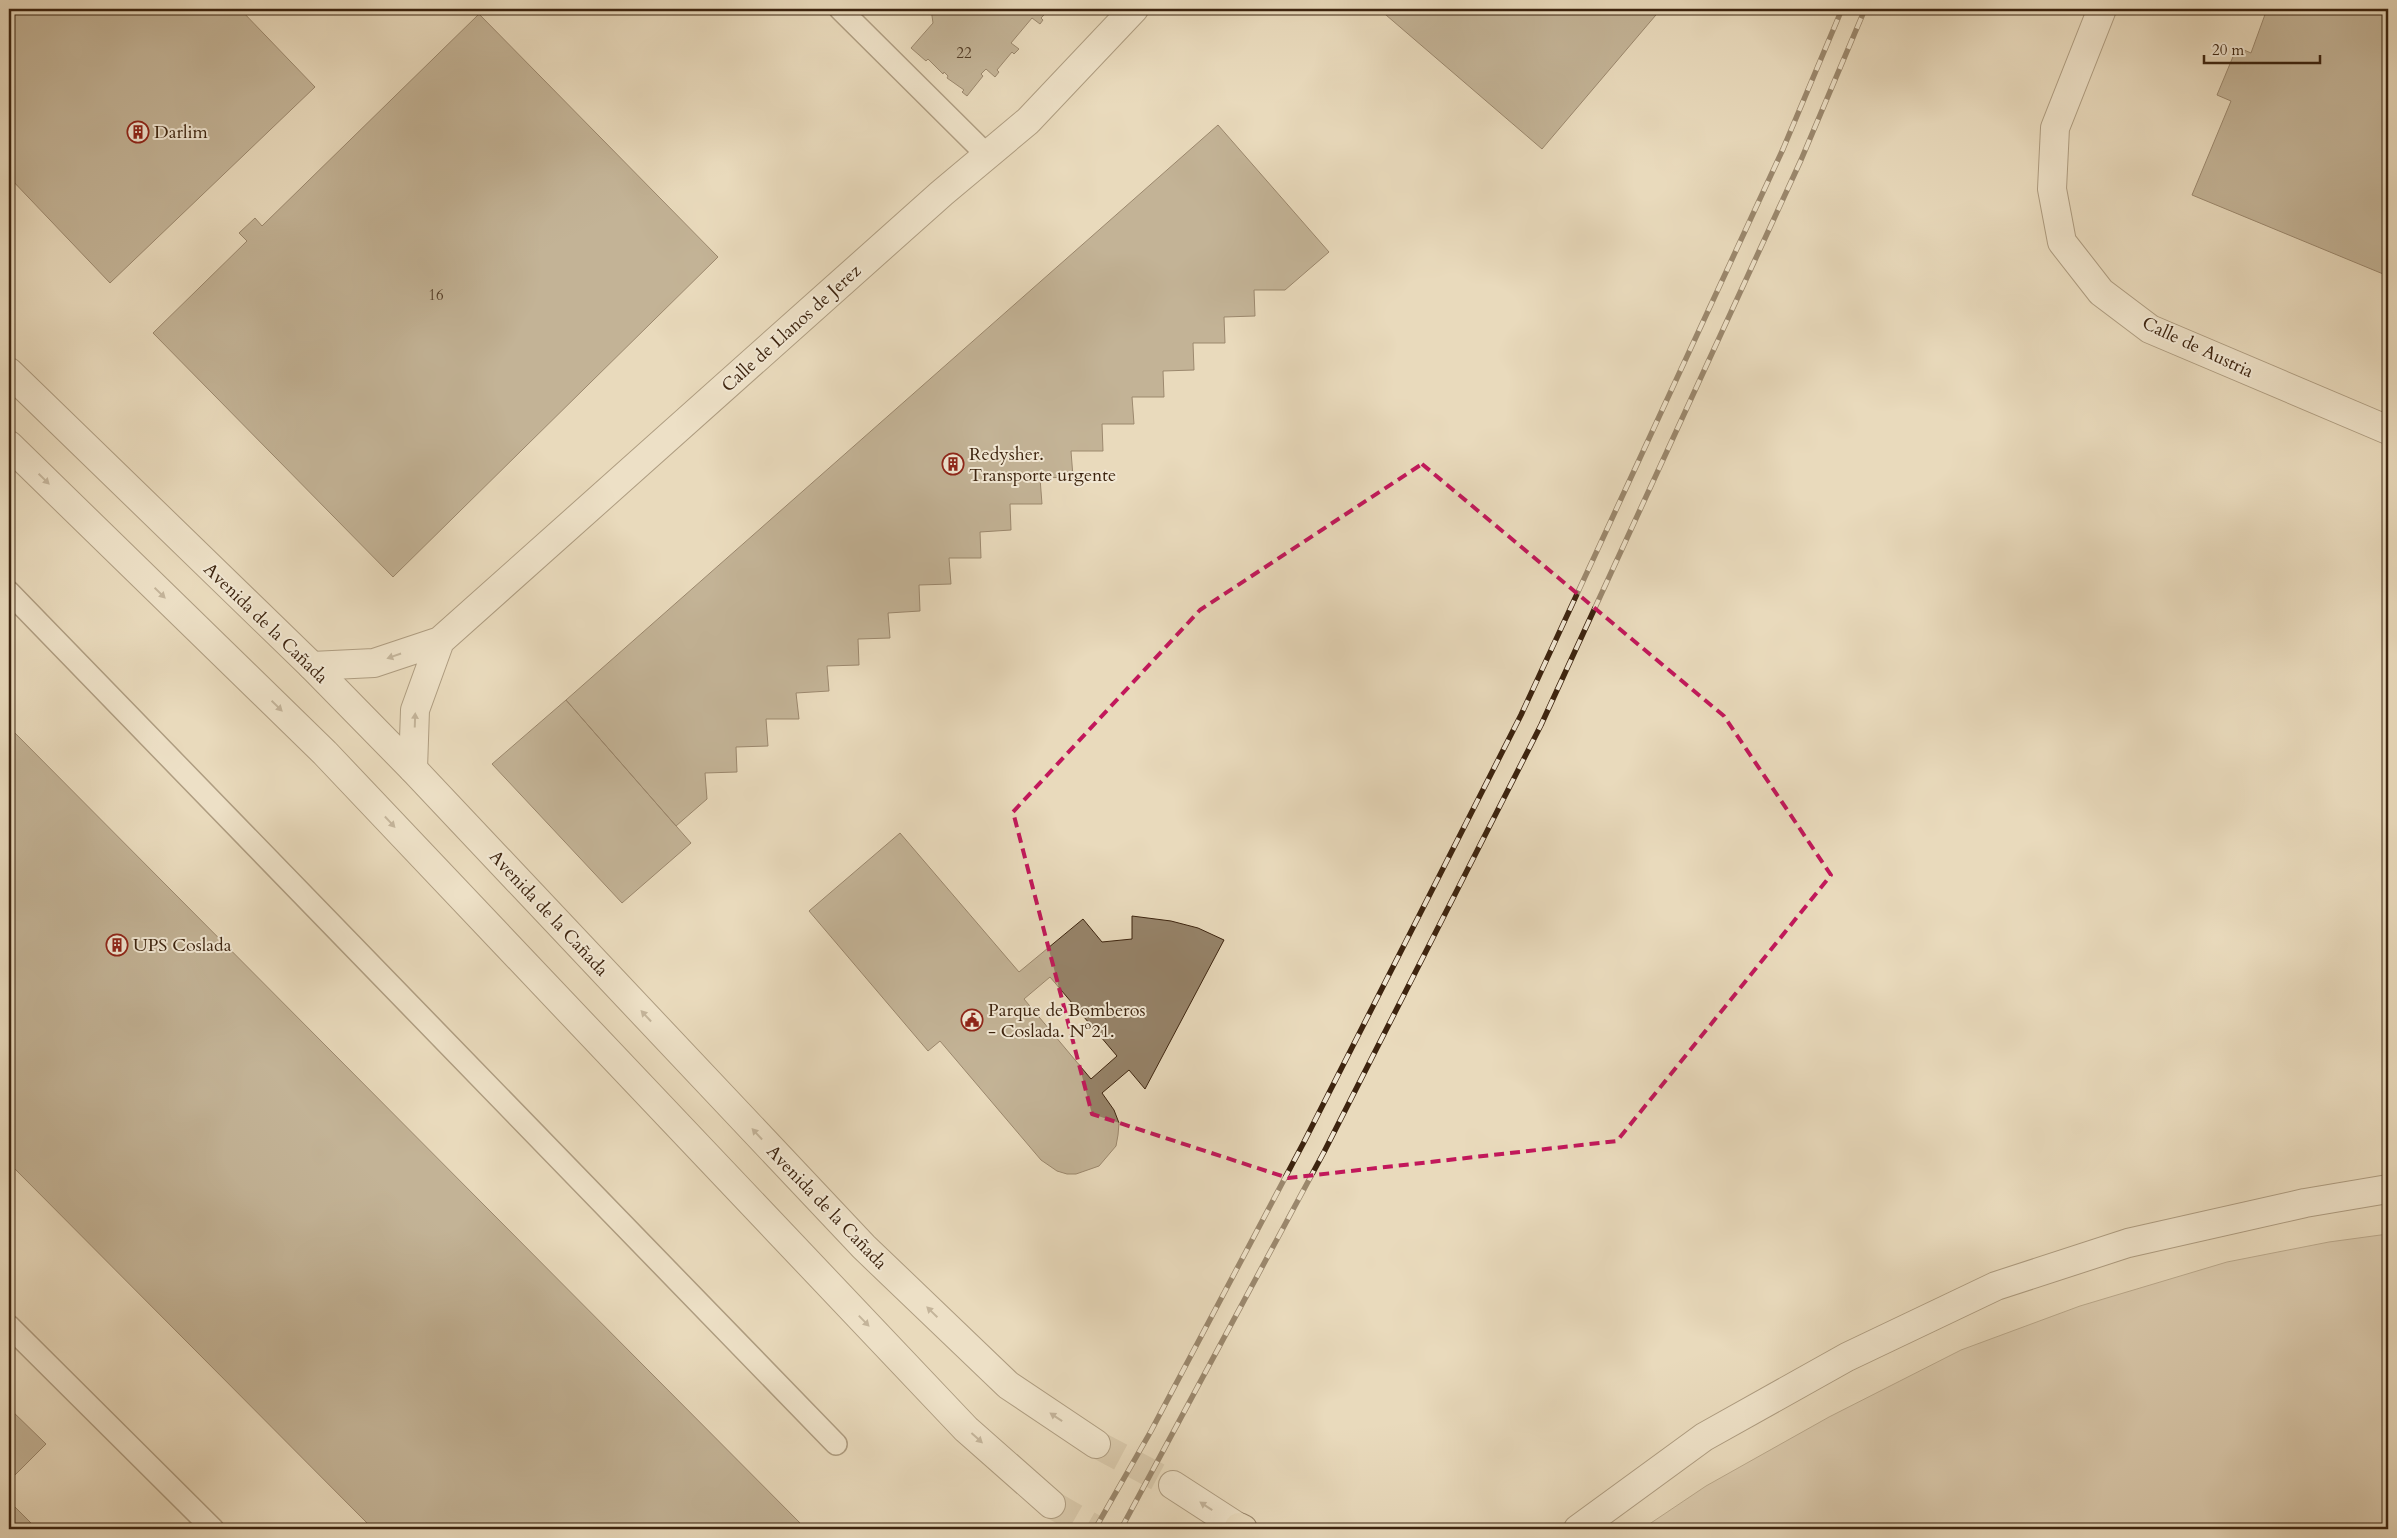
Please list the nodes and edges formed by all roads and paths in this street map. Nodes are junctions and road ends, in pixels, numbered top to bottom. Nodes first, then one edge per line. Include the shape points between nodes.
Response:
1 (840, 9) edge
2 (1134, 9) edge
3 (2102, 9) edge
4 (987, 155) junction
5 (9, 372) edge
6 (2388, 430) edge
7 (9, 446) edge
8 (9, 592) edge
9 (440, 640) junction
10 (312, 666) junction
11 (413, 769) junction
12 (2388, 1189) edge
13 (9, 1326) edge
14 (836, 1444) dead end
15 (1096, 1444) tunnel mouth
16 (1173, 1485) tunnel mouth
17 (1051, 1504) tunnel mouth
18 (214, 1529) edge
19 (1241, 1529) edge
20 (1578, 1529) edge

1 - 4 lane
2 - 4 street, Calle de Llanos de Jerez via 1028,121
3 - 6 street, Calle de Austria via 2055,128 2052,189 2062,242 2102,292 2150,329
4 - 9 street, Calle de Llanos de Jerez
5 - 10 street, Avenida de la Cañada
7 -> 17 street via 324,753 966,1428
8 - 14 lane
9 -> 10 street, Calle de Llanos de Jerez via 374,663
11 -> 9 street, Calle de Llanos de Jerez via 415,710
10 - 11 street, Avenida de la Cañada
15 -> 11 street, Avenida de la Cañada via 1008,1385 864,1247
12 - 20 street via 2305,1203 2128,1243 1996,1286 1847,1357 1704,1437
13 - 18 lane
19 -> 16 street

